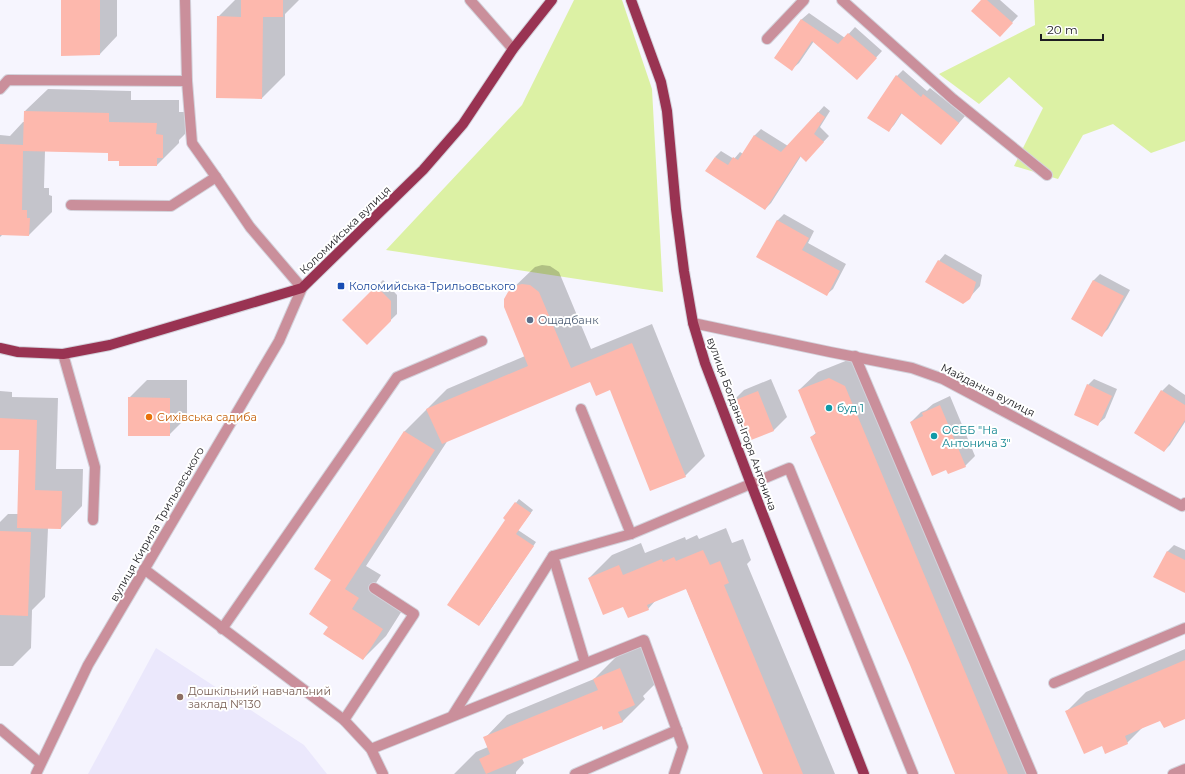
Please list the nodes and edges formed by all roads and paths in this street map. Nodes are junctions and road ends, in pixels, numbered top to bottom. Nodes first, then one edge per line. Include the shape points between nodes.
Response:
1 (185, 0) edge
2 (470, 0) edge
3 (552, 0) edge
4 (631, 0) edge
5 (804, 0) edge
6 (842, 0) edge
7 (767, 39) dead end
8 (513, 49) junction
9 (187, 81) junction
10 (0, 89) edge
11 (1047, 175) dead end
12 (216, 177) junction
13 (71, 205) dead end
14 (302, 288) junction
15 (693, 323) junction
16 (482, 341) dead end
17 (0, 348) edge
18 (63, 354) junction
19 (855, 356) junction
20 (581, 409) dead end
21 (751, 484) junction
22 (1184, 506) edge
23 (93, 520) dead end
24 (631, 534) junction
25 (553, 556) junction
26 (144, 569) junction
27 (374, 588) dead end
28 (222, 628) junction
29 (1185, 628) edge
30 (585, 663) junction
31 (1054, 683) dead end
32 (452, 715) junction
33 (344, 720) junction
34 (0, 729) edge
35 (677, 730) junction
36 (371, 749) junction
37 (40, 763) junction
38 (1185, 769) edge
39 (36, 774) edge
40 (383, 774) edge
41 (575, 774) edge
42 (674, 774) edge
43 (864, 774) edge
44 (913, 774) edge
45 (1032, 774) edge
46 (1173, 774) edge

1 - 9 street
2 - 8 street
3 - 8 main road, Коломийська вулиця
4 - 15 main road, вулиця Богдана-Ігоря Антонича via 661,82 667,111 676,209
5 - 7 street
6 - 11 street via 958,104
8 - 14 main road, Коломийська вулиця via 463,124 424,170
9 - 10 street via 8,80
9 - 12 street via 192,143
12 - 13 street via 171,206
12 - 14 street via 250,227
14 - 18 main road, Коломийська вулиця via 110,345
14 - 26 street, вулиця Кирила Трильовського via 278,341
15 - 19 street, Майданна вулиця
15 - 21 main road, вулиця Богдана-Ігоря Антонича via 705,363
16 - 28 street via 397,377
17 - 18 main road, Коломийська вулиця via 18,352
18 - 23 street via 95,467
19 - 22 street, Майданна вулиця via 912,368 943,379
19 - 45 street
20 - 24 street
21 - 24 street
21 - 43 main road, вулиця Богдана-Ігоря Антонича
21 - 44 street via 789,468
24 - 25 street
25 - 30 street
25 - 32 street
26 - 28 street
26 - 37 street, вулиця Кирила Трильовського via 88,665
27 - 33 street via 414,614
28 - 33 street
29 - 31 street
30 - 32 street
30 - 35 street via 644,640
32 - 36 street
33 - 36 street
34 - 37 street
35 - 41 street
35 - 42 street via 683,747
36 - 40 street
37 - 39 street, вулиця Кирила Трильовського
38 - 46 street

